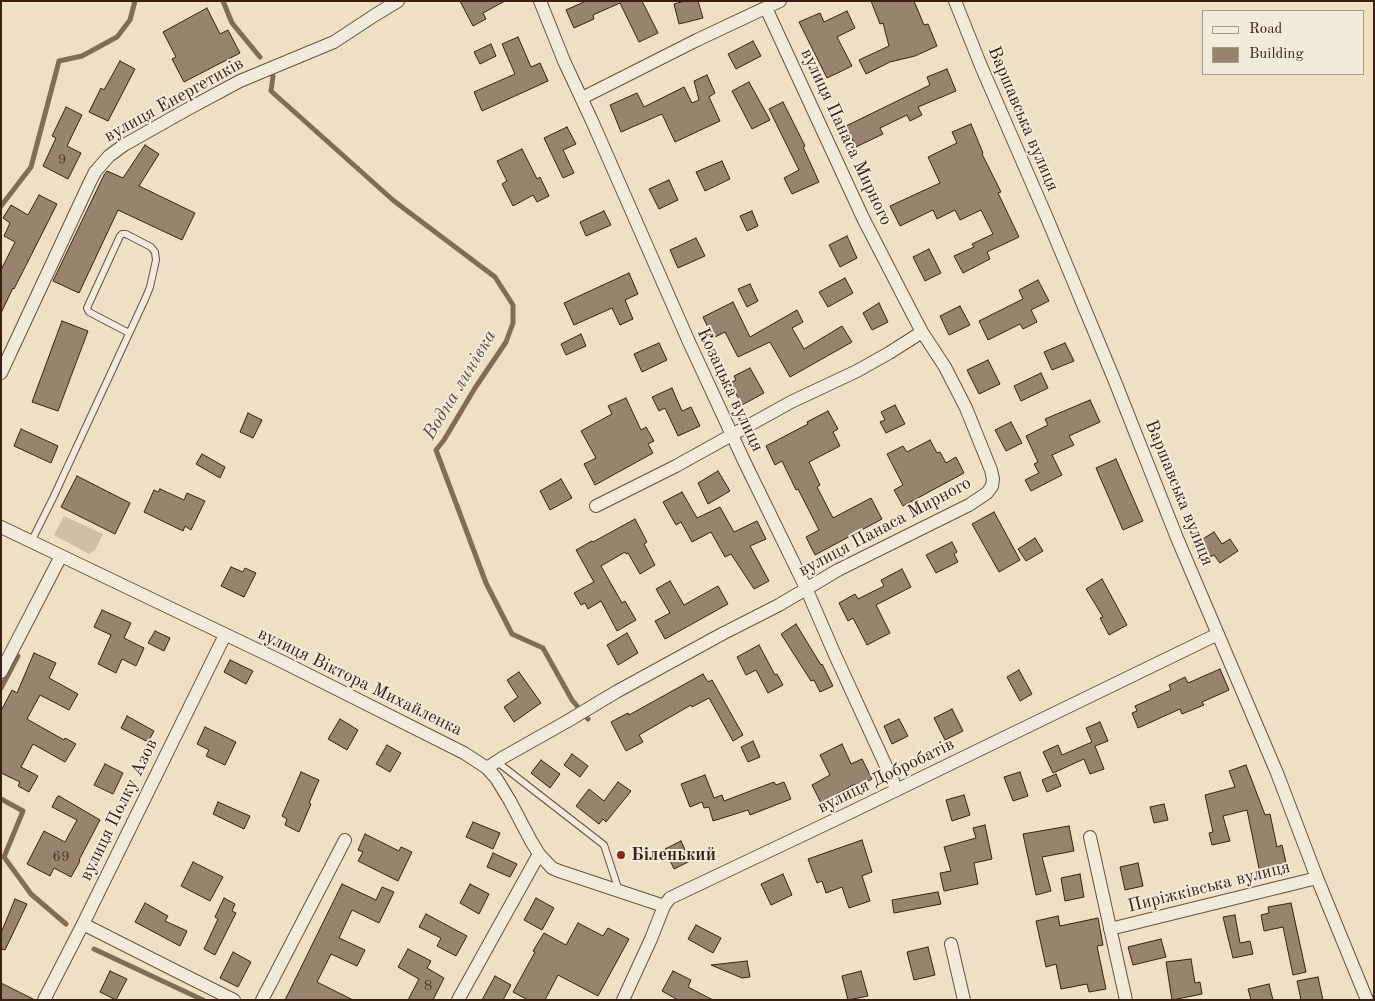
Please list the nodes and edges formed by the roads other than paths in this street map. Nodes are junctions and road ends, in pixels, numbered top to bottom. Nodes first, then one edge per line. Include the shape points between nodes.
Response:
1 (398, 1) edge
2 (540, 1) edge
3 (780, 1) edge
4 (955, 1) edge
5 (766, 8) junction
6 (582, 98) junction
7 (922, 332) junction
8 (129, 333) junction
9 (1, 374) edge
10 (732, 434) junction
11 (596, 506) dead end
12 (1, 527) edge
13 (31, 542) junction
14 (61, 556) junction
15 (806, 588) junction
16 (1218, 634) junction
17 (225, 635) junction
18 (1, 672) edge
19 (491, 765) junction
20 (897, 790) junction
21 (1090, 837) dead end
22 (344, 840) dead end
23 (539, 854) junction
24 (1317, 878) junction
25 (619, 891) junction
26 (664, 906) junction
27 (83, 924) junction
28 (1110, 929) junction
29 (951, 944) dead end
30 (44, 1000) edge
31 (234, 1000) edge
32 (262, 1000) edge
33 (458, 1000) edge
34 (623, 1000) edge
35 (964, 1000) edge
36 (1126, 1000) edge
37 (1367, 1000) edge

1 - 9 street, вулиця Енергетиків via 325,46 217,93 109,156 89,184
2 - 6 street, Козацька вулиця
3 - 5 street
4 - 16 street, Варшавська вулиця
5 - 6 street
5 - 7 street, вулиця Панаса Мирного via 863,218
6 - 10 street, Козацька вулиця
7 - 10 street via 857,371
7 - 15 street, вулиця Панаса Мирного via 945,367 975,430 991,470 990,490 952,514
8 - 8 lane via 87,308 122,234 151,247 156,255 150,287
8 - 13 lane
10 - 11 street
10 - 15 street, Козацька вулиця
12 - 13 street, вулиця Віктора Михайленка
13 - 14 street, вулиця Віктора Михайленка
14 - 17 street, вулиця Віктора Михайленка
14 - 18 street
15 - 19 street, вулиця Панаса Мирного
15 - 20 street, Козацька вулиця
16 - 20 street, вулиця Добробатів
16 - 24 street, Варшавська вулиця
17 - 19 street, вулиця Віктора Михайленка
17 - 27 street, вулиця Полку Азов
19 - 23 street, вулиця Віктора Михайленка
19 - 25 lane via 604,845
20 - 26 street, вулиця Добробатів via 676,894
21 - 28 street, Пиріжківська вулиця
22 - 32 street
23 - 25 street, вулиця Віктора Михайленка via 552,868
23 - 33 street
24 - 28 street, Пиріжківська вулиця
24 - 37 street, Варшавська вулиця
25 - 26 street, вулиця Віктора Михайленка
26 - 34 street, вулиця Добробатів
27 - 30 street, вулиця Полку Азов
27 - 31 street
28 - 36 street, Пиріжківська вулиця
29 - 35 street

